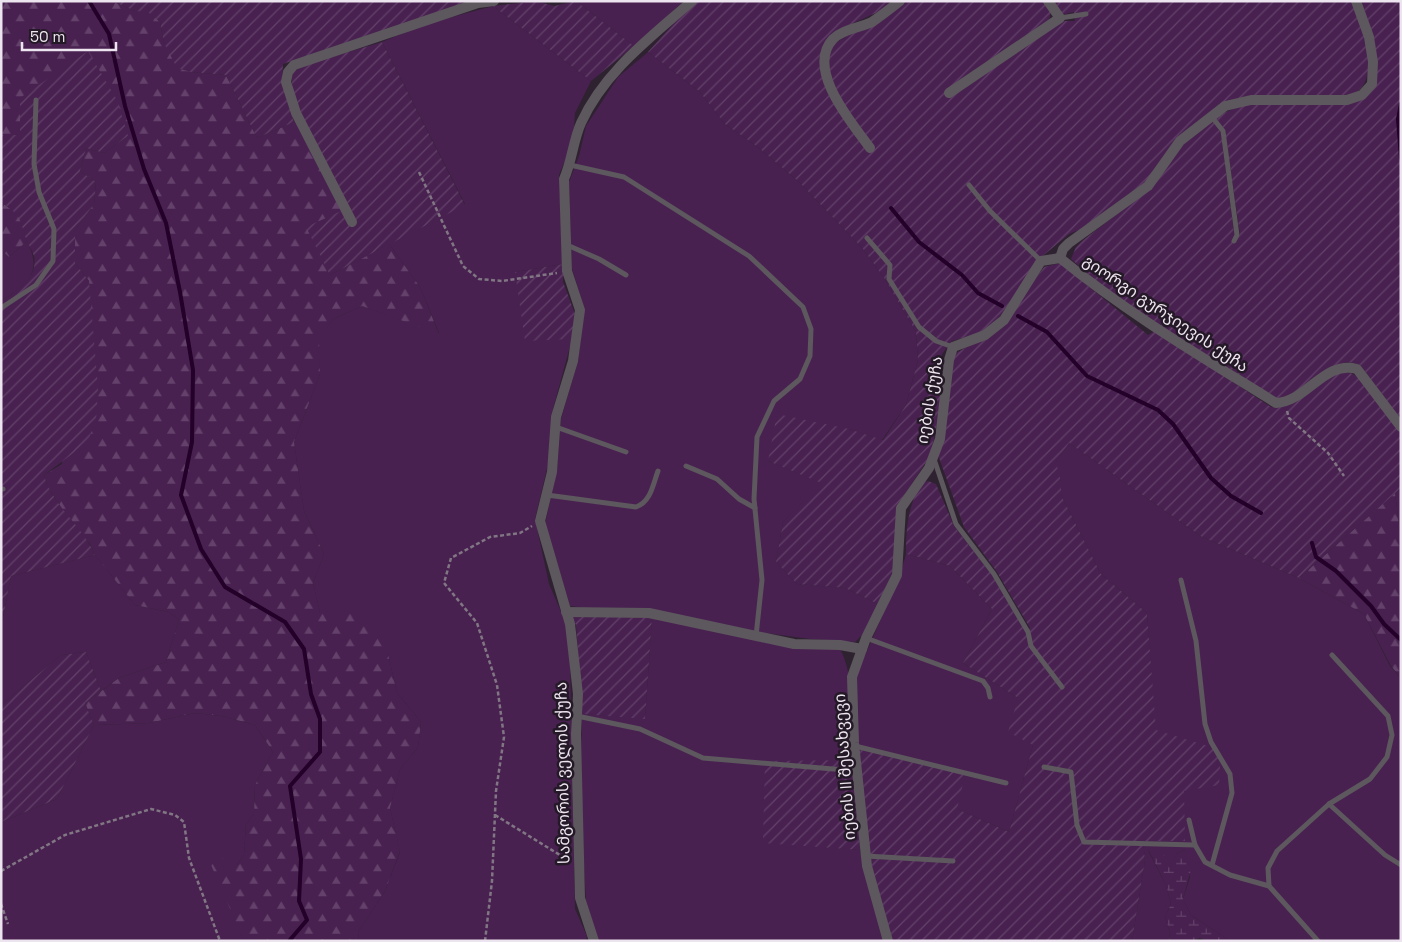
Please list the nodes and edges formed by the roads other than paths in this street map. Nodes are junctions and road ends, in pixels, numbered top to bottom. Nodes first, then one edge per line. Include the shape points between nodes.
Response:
1 (494, 1) edge
2 (692, 1) edge
3 (900, 1) edge
4 (1048, 1) edge
5 (1356, 1) edge
6 (1086, 14) dead end
7 (1060, 18) junction
8 (949, 93) dead end
9 (36, 100) dead end
10 (1212, 117) junction
11 (870, 148) dead end
12 (570, 165) junction
13 (969, 185) dead end
14 (352, 222) dead end
15 (867, 238) dead end
16 (1234, 241) dead end
17 (566, 244) junction
18 (1060, 258) junction
19 (1041, 261) junction
20 (626, 275) dead end
21 (1, 308) edge
22 (953, 348) junction
23 (555, 427) junction
24 (1401, 427) edge
25 (626, 452) dead end
26 (933, 457) junction
27 (686, 466) dead end
28 (658, 471) dead end
29 (546, 495) junction
30 (755, 508) junction
31 (1181, 580) dead end
32 (566, 612) junction
33 (756, 636) junction
34 (866, 638) junction
35 (862, 649) junction
36 (1332, 655) dead end
37 (1062, 688) dead end
38 (990, 697) dead end
39 (577, 716) junction
40 (854, 746) junction
41 (1044, 767) dead end
42 (857, 770) junction
43 (1006, 783) dead end
44 (1330, 804) junction
45 (1190, 820) dead end
46 (1195, 846) junction
47 (866, 856) junction
48 (953, 861) dead end
49 (1212, 865) junction
50 (1401, 865) edge
51 (1269, 886) junction
52 (594, 941) edge
53 (888, 941) edge
54 (1318, 941) edge

1 - 14 street via 478,3 294,65 288,72 286,82 296,114
2 - 12 street, სამგორის ველის ქუჩა via 621,64 595,98 580,124
3 - 11 street via 871,22 833,40 825,58 824,72 838,102
4 - 7 street
5 - 10 street, გიორგი გურჯიევის ქუჩა via 1369,37 1373,62 1372,84 1362,95 1347,100 1251,100 1225,106
6 - 7 lane
7 - 8 street
9 - 21 lane via 34,164 39,192 54,229 53,261 36,285
10 - 16 lane via 1223,131 1237,235
10 - 18 street, გიორგი გურჯიევის ქუჩა via 1180,141 1148,186 1069,244
12 - 17 street, სამგორის ველის ქუჩა via 564,179
12 - 30 lane via 624,177 749,256 803,307 811,329 810,356 800,379 774,401 757,437
13 - 19 lane via 990,211
15 - 22 lane via 890,266 889,279 918,327 936,341
17 - 20 lane
17 - 23 street, სამგორის ველის ქუჩა via 567,271 580,310 573,361
18 - 19 street
18 - 24 street, გიორგი გურჯიევის ქუჩა via 1091,284 1159,330 1276,403 1284,403 1316,384 1333,369 1347,366 1357,369
19 - 22 street, იების ქუჩა via 1004,320 985,335
22 - 26 street, იების ქუჩა via 940,439
23 - 25 lane
23 - 29 street, სამგორის ველის ქუჩა via 552,472
26 - 34 street, იების II შესახვევი via 901,508 897,575
26 - 37 lane, იების ქუჩა via 956,524 994,574 1028,632 1031,646
27 - 30 lane via 717,479 738,499
28 - 29 lane via 648,500 636,507
29 - 32 street, სამგორის ველის ქუჩა via 540,521
30 - 33 lane via 762,580
31 - 49 lane via 1196,640 1205,724 1211,742 1230,774 1232,793
32 - 33 street via 649,614
32 - 39 street, სამგორის ველის ქუჩა via 578,694
33 - 35 street via 794,644
34 - 35 street, იების II შესახვევი
34 - 38 lane via 983,681
35 - 40 street, იების II შესახვევი via 852,676
36 - 44 lane via 1388,716 1392,735 1387,758 1370,779
39 - 42 lane via 640,729 703,758
39 - 52 street, სამგორის ველის ქუჩა via 580,898
40 - 42 street, იების II შესახვევი
40 - 43 lane
41 - 46 lane via 1071,772 1077,825 1084,842
42 - 47 street, იების II შესახვევი
44 - 50 lane via 1385,855
44 - 51 lane via 1277,851 1268,868
45 - 46 lane
46 - 49 lane via 1205,862
47 - 48 lane
47 - 53 street, იების II შესახვევი
49 - 51 lane via 1230,875
51 - 54 lane

